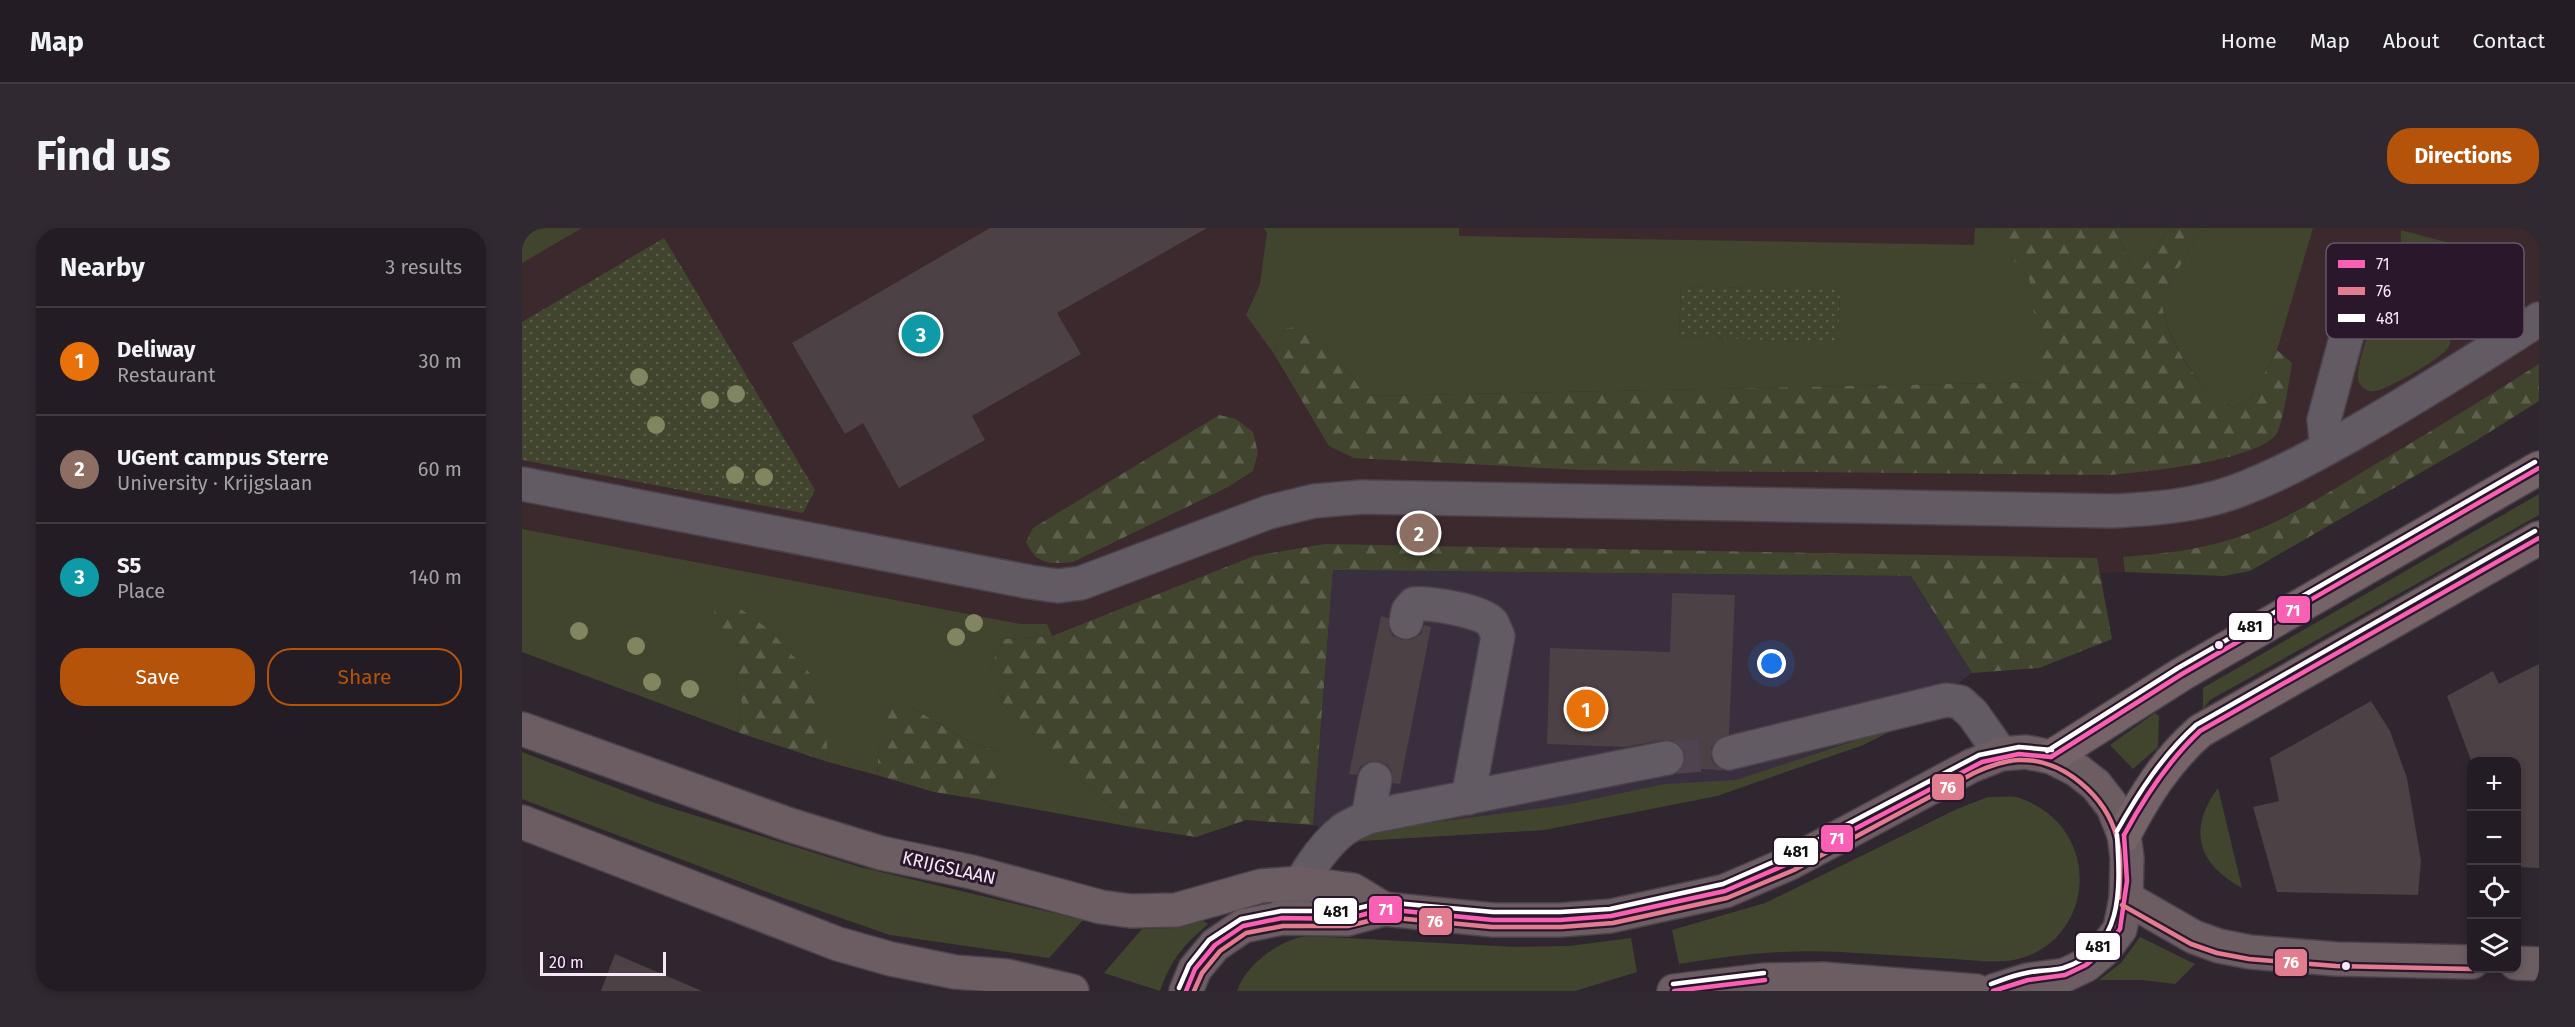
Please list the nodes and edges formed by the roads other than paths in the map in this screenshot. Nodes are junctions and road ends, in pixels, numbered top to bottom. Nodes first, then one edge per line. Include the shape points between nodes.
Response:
1 (2346, 339) edge
2 (2508, 339) edge
3 (2327, 448) junction
4 (2539, 468) edge
5 (522, 484) edge
6 (2539, 538) edge
7 (1406, 622) dead end
8 (522, 729) edge
9 (1729, 753) tunnel mouth
10 (2001, 754) junction
11 (2051, 757) junction
12 (1666, 758) tunnel mouth
13 (1375, 779) dead end
14 (1468, 798) junction
15 (1368, 817) junction
16 (522, 822) edge
17 (2124, 835) junction
18 (1300, 883) junction
19 (2126, 898) junction
20 (1383, 909) junction
21 (1282, 918) junction
22 (2467, 962) edge
23 (2521, 963) edge
24 (2539, 964) edge
25 (1771, 986) edge
26 (1974, 990) edge
27 (1071, 991) edge
28 (1186, 991) edge
29 (1674, 991) edge

1 - 3 lane via 2324,420
2 - 3 lane
3 - 5 lane via 2233,492 2148,510 1362,497 1314,501 1269,512 1081,583 1058,585
4 - 11 highway via 2182,674
6 - 17 highway via 2200,731 2165,766
7 - 14 lane via 1414,604 1425,603 1478,614 1492,622 1498,636
8 - 18 main road, KRIJGSLAAN via 869,850 972,872 1101,907 1176,910 1261,886
9 - 10 lane via 1946,700 1960,702 1973,714
10 - 11 main road via 2026,752
10 - 20 main road via 1971,766 1790,863 1725,891 1611,916 1560,920 1493,920
11 - 17 main road via 2096,785 2113,807
12 - 14 lane
13 - 15 lane
14 - 15 lane
15 - 18 lane via 1343,830
16 - 27 main road via 838,944 955,972 1007,976
17 - 19 main road
18 - 20 main road, KRIJGSLAAN via 1353,890
18 - 21 lane
19 - 22 main road via 2194,938 2250,952
19 - 26 main road via 2120,929 2086,965 2065,975
20 - 21 main road via 1347,919
21 - 28 main road via 1243,926 1215,945 1195,969
23 - 24 main road
25 - 26 main road via 1823,979
25 - 29 main road

